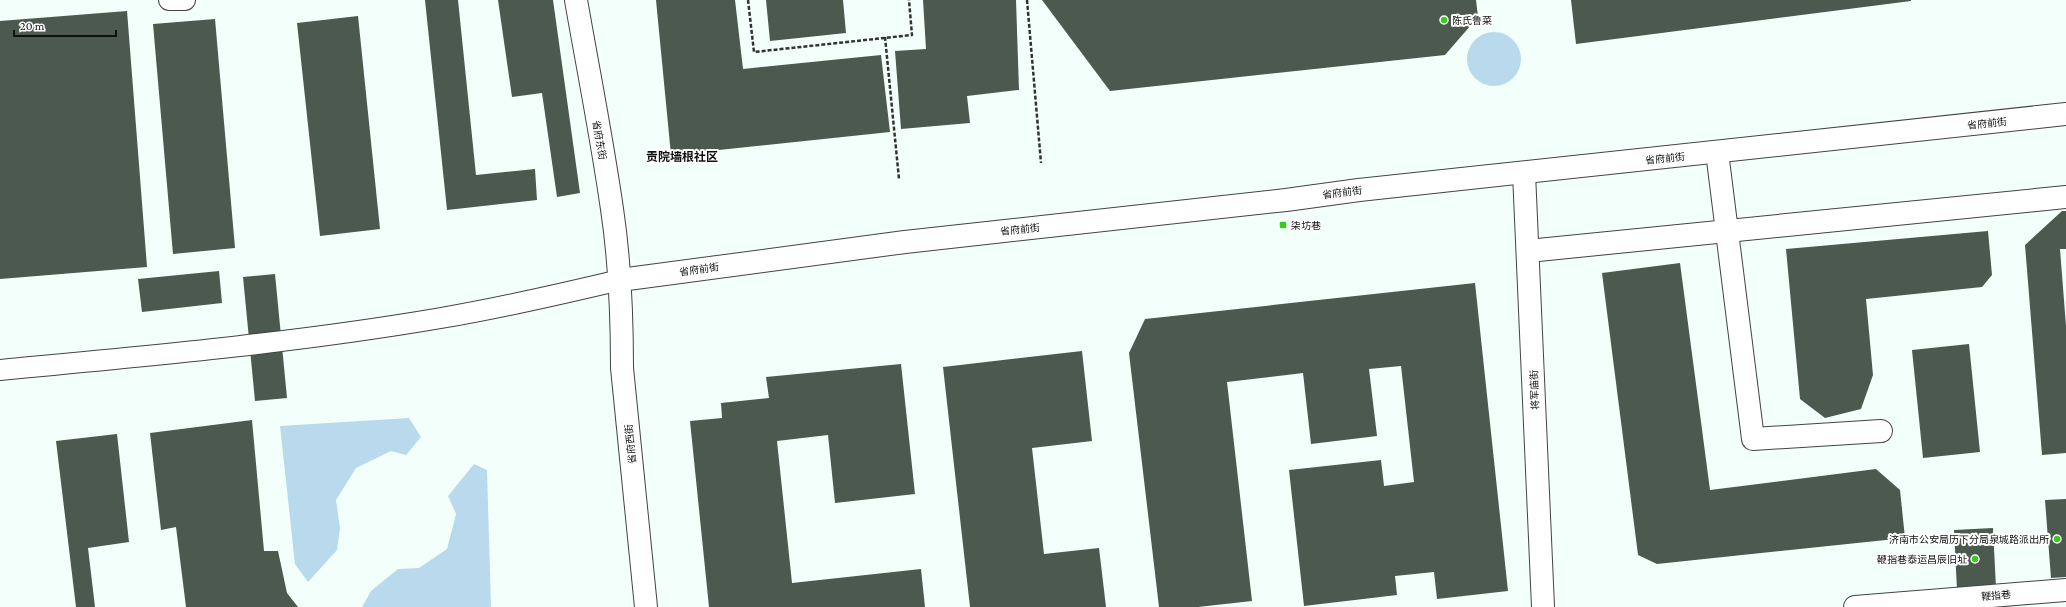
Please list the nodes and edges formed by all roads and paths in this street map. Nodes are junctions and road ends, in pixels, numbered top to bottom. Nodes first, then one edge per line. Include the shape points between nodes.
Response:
1 (168, 0) edge
2 (185, 0) edge
3 (576, 0) edge
4 (748, 0) edge
5 (909, 0) edge
6 (1027, 0) edge
7 (885, 37) junction
8 (2066, 114) edge
9 (1716, 152) junction
10 (1042, 163) dead end
11 (1524, 173) junction
12 (899, 179) dead end
13 (2066, 197) edge
14 (1727, 231) junction
15 (1528, 251) junction
16 (620, 280) junction
17 (0, 370) edge
18 (1881, 431) dead end
19 (2066, 590) edge
20 (646, 607) edge
21 (1543, 607) edge
22 (1855, 607) edge

1 - 2 lane
3 - 16 street, 省府东街 via 612,209
4 - 7 path via 754,52
5 - 7 path via 912,35
6 - 10 path
7 - 12 path
8 - 9 street, 省府前街
9 - 11 street, 省府前街
9 - 14 street
11 - 15 street, 将军庙街
11 - 16 street, 省府前街 via 905,242
13 - 14 street
14 - 15 street
14 - 18 street via 1753,439
15 - 21 street, 将军庙街
16 - 17 lane via 441,318 213,350
16 - 20 street, 省府西街 via 622,368
19 - 22 street, 鞭指巷

